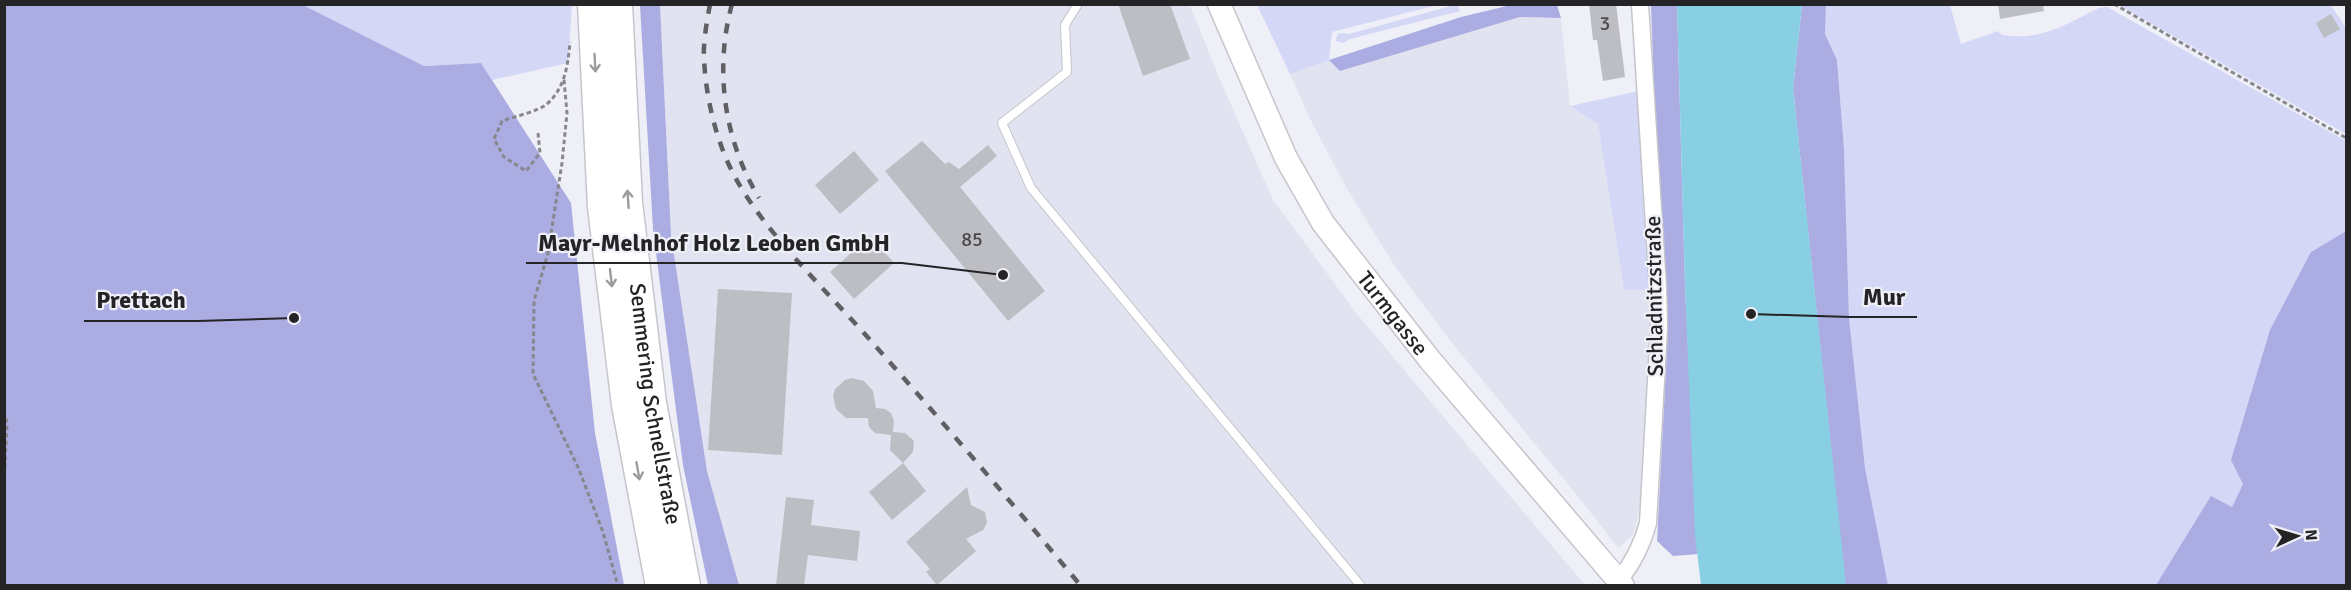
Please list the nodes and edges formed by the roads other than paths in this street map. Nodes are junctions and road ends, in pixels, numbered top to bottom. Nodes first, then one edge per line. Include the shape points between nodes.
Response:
1 (592, 4) edge
2 (618, 4) edge
3 (1078, 4) edge
4 (1219, 4) edge
5 (1640, 4) edge
6 (1621, 583) edge
7 (660, 585) edge
8 (686, 585) edge
9 (1361, 585) edge

1 -> 7 highway, Semmering Schnellstraße via 605,231 626,405
8 -> 2 highway, Semmering Schnellstraße via 652,403 628,203
3 - 9 lane via 1065,25 1067,72 1002,123 1031,188
4 - 6 main road, Turmgasse via 1286,158 1323,223 1430,360
5 - 6 street, Schladnitzstraße via 1659,327 1648,523 1642,544

